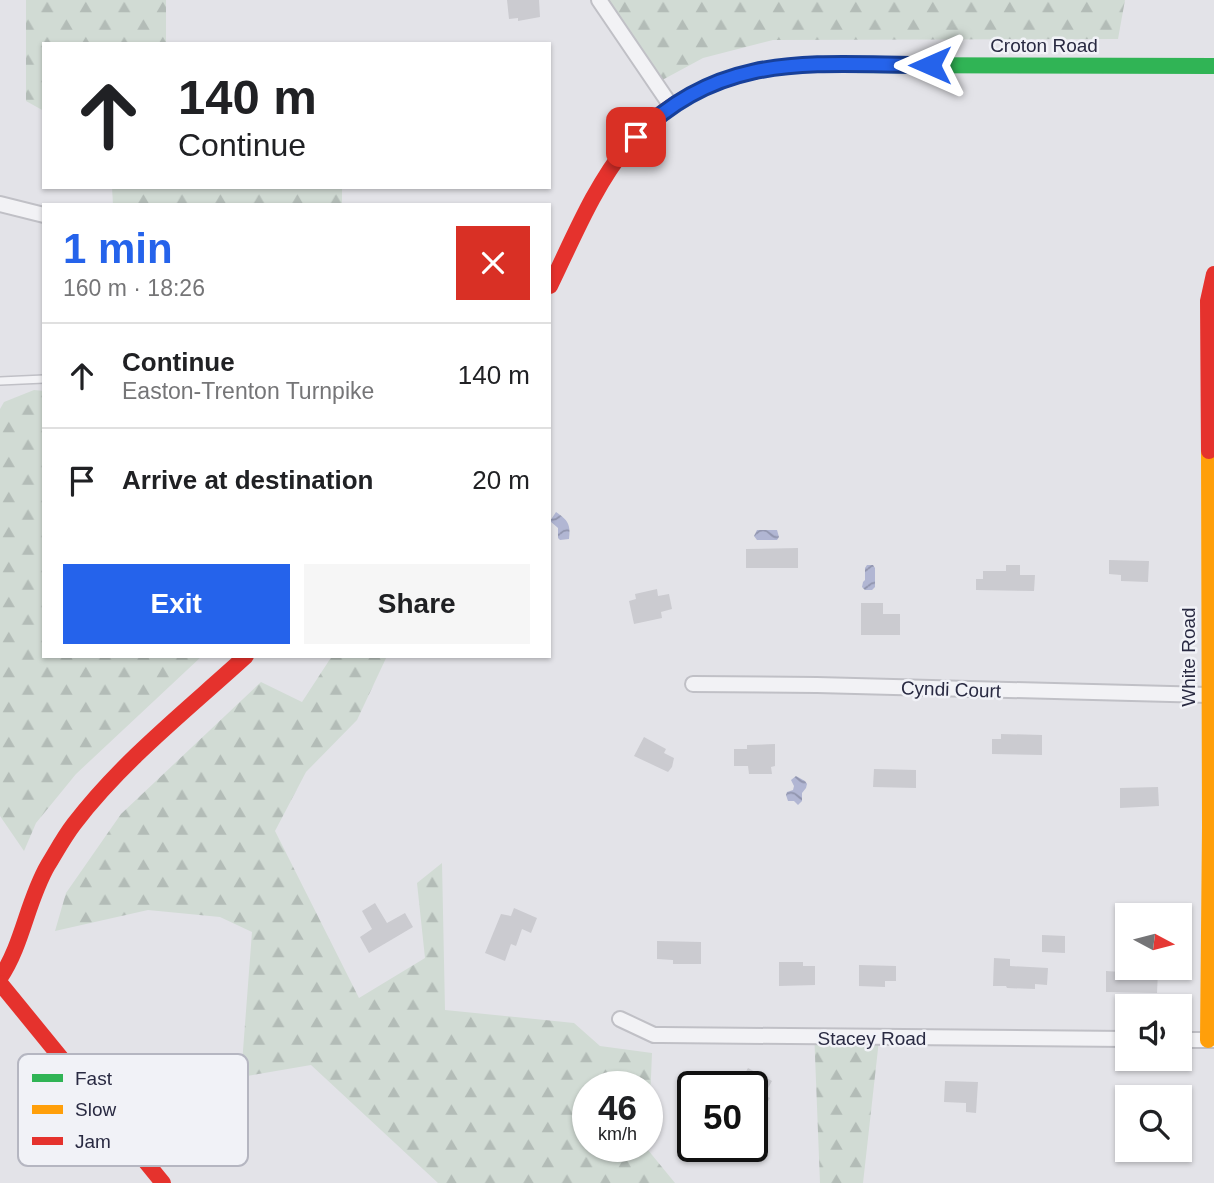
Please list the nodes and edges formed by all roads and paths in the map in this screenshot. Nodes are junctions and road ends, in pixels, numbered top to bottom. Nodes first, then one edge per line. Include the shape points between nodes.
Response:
1 (599, 0) edge
2 (1214, 65) edge
3 (671, 106) junction
4 (0, 204) edge
5 (42, 214) edge
6 (1214, 274) edge
7 (551, 284) edge
8 (42, 379) edge
9 (0, 381) edge
10 (244, 658) edge
11 (693, 684) dead end
12 (1209, 695) junction
13 (0, 978) edge
14 (0, 983) edge
15 (620, 1019) dead end
16 (1115, 1039) edge
17 (1192, 1040) edge
18 (1211, 1040) edge
19 (58, 1054) edge
20 (149, 1166) edge
21 (163, 1183) edge

1 - 3 street
2 - 3 main road, Croton Road via 777,67 718,82
3 - 7 main road, Croton Road via 626,147
4 - 5 street
6 - 12 main road, White Road via 1208,301
8 - 9 lane
10 - 13 main road via 123,768 73,825 46,869 11,962
11 - 12 street, Cyndi Court
12 - 18 main road, White Road
14 - 19 main road
15 - 16 street, Stacey Road via 654,1035
17 - 18 street
20 - 21 main road

